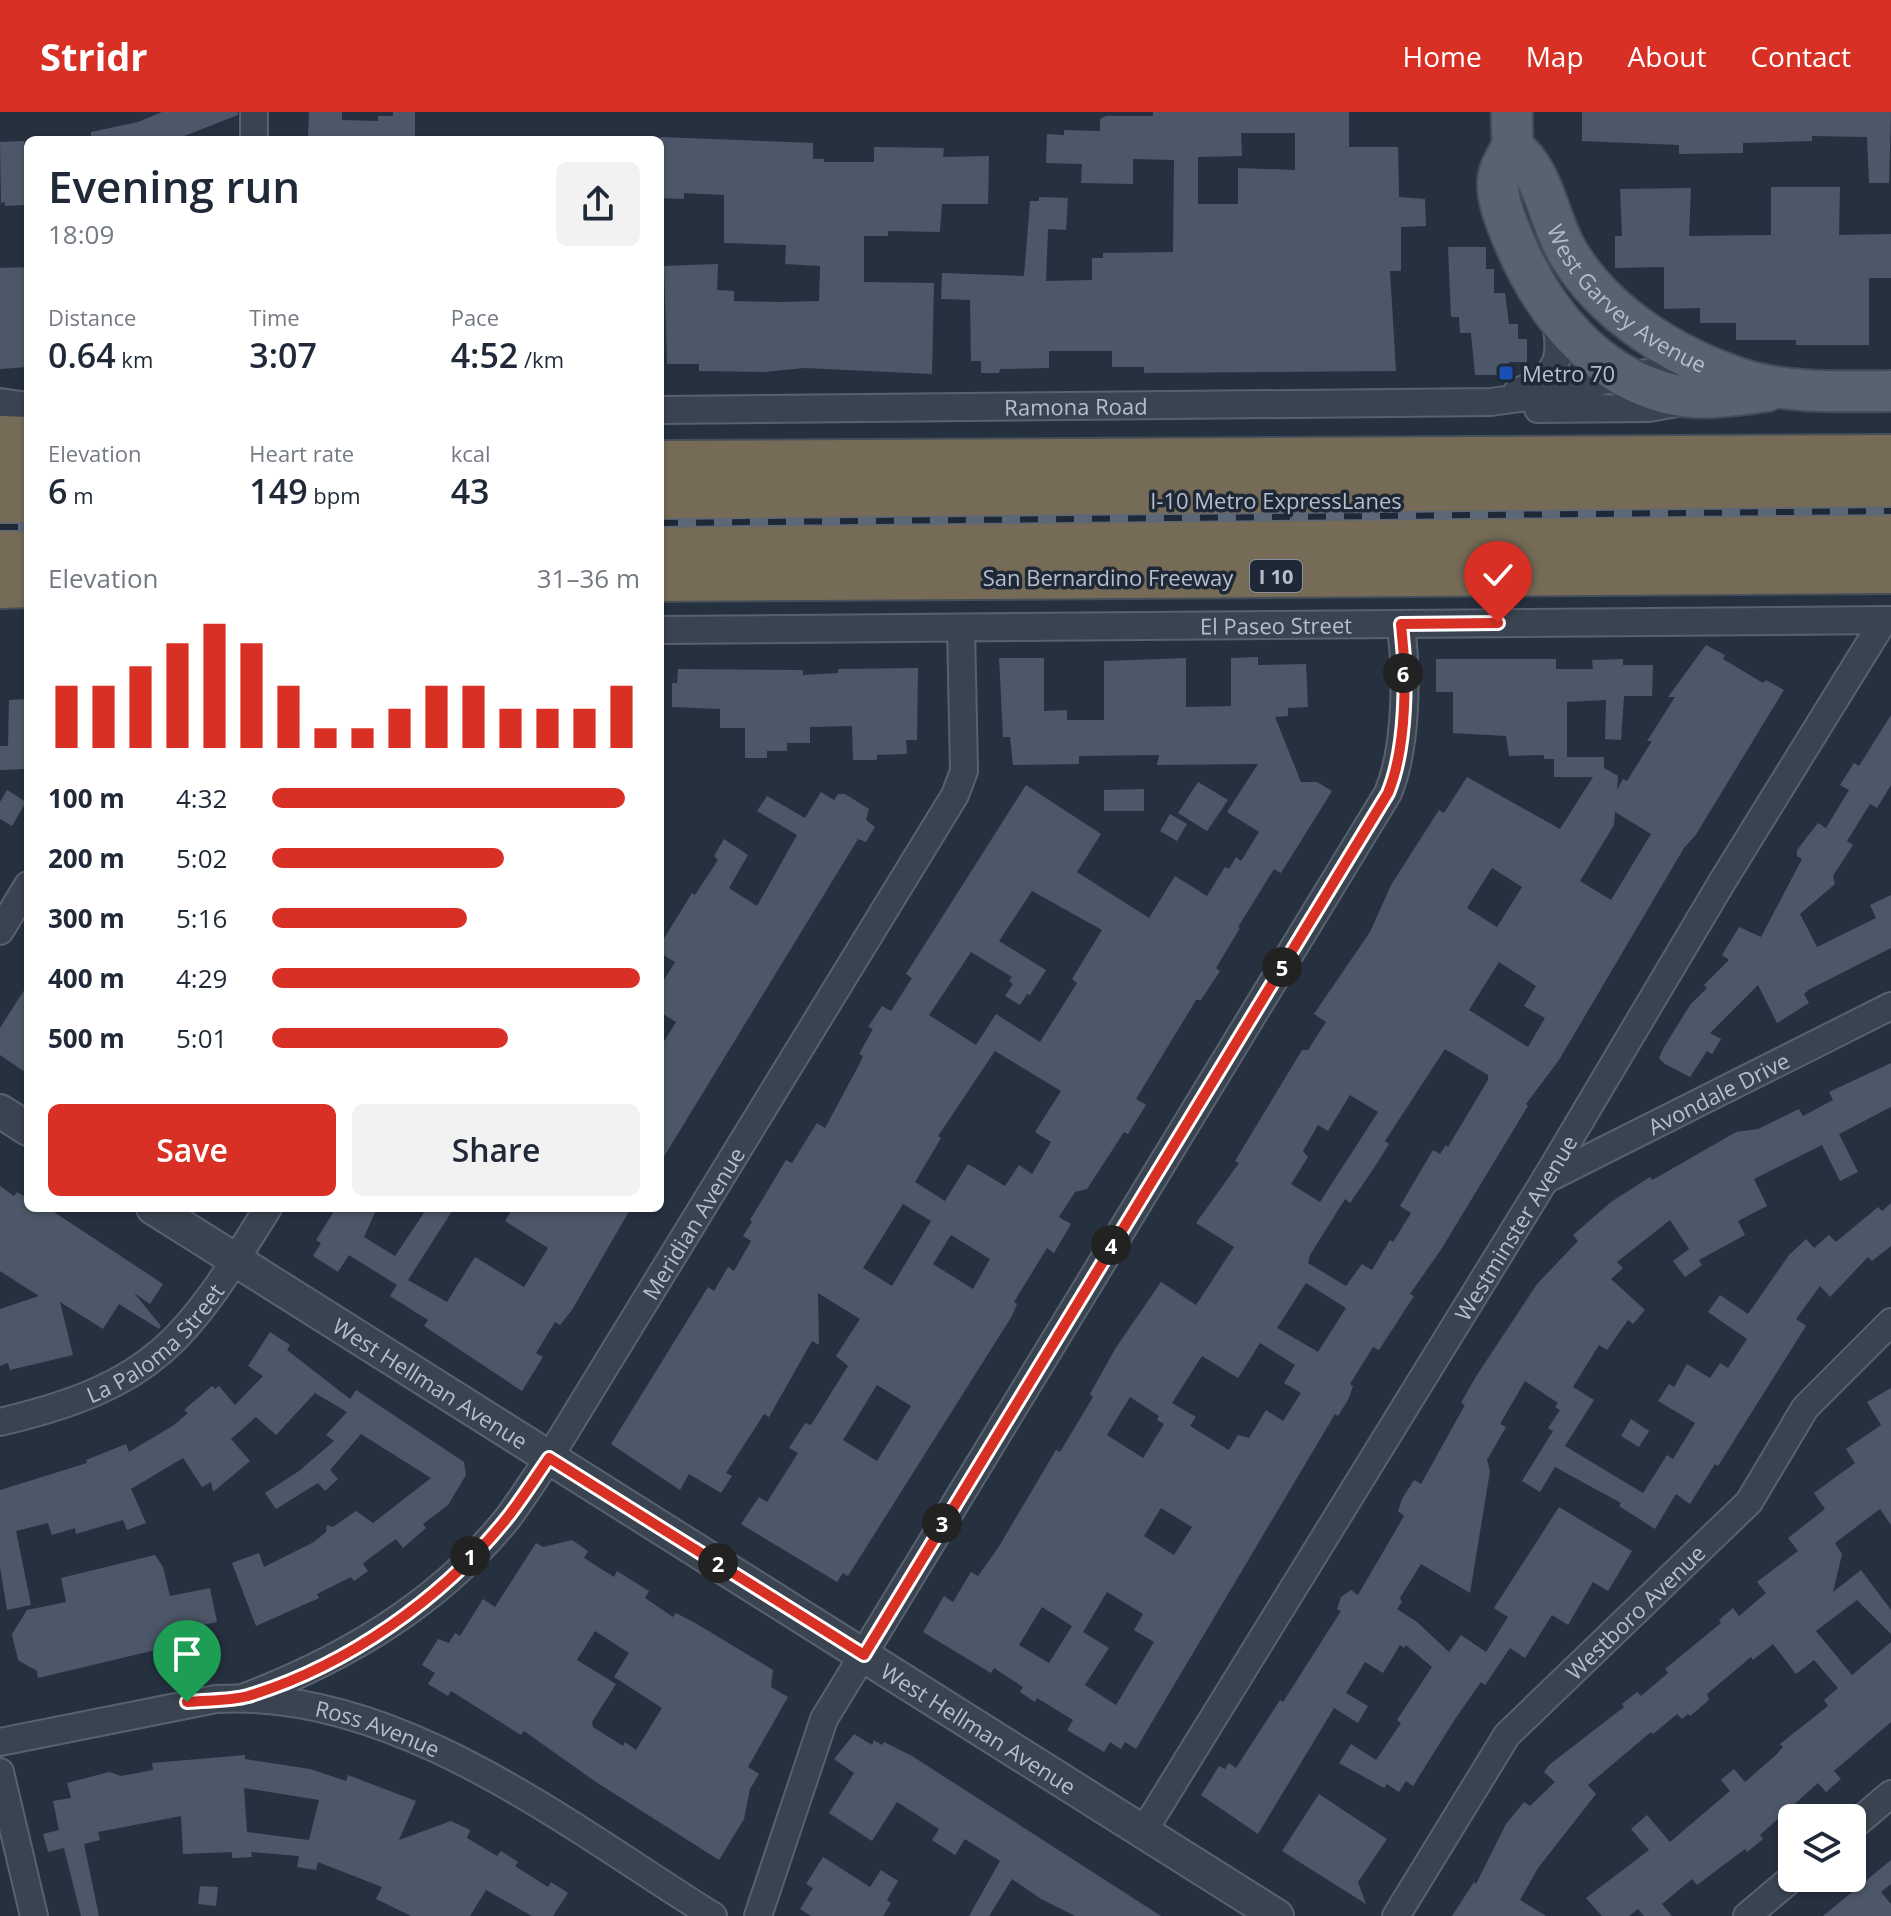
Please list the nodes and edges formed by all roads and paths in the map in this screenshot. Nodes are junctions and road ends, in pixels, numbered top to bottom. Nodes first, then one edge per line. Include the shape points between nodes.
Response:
1 (254, 112) edge
2 (1512, 129) edge
3 (254, 136) edge
4 (1553, 312) junction
5 (1625, 375) junction
6 (1746, 381) junction
7 (1795, 388) junction
8 (1891, 391) edge
9 (1701, 398) junction
10 (0, 402) edge
11 (1491, 402) junction
12 (24, 405) edge
13 (664, 410) edge
14 (0, 438) edge
15 (24, 439) edge
16 (1891, 457) edge
17 (664, 463) edge
18 (0, 470) edge
19 (24, 470) edge
20 (1891, 494) edge
21 (664, 504) edge
22 (0, 509) edge
23 (24, 509) edge
24 (1891, 538) edge
25 (664, 542) edge
26 (24, 549) edge
27 (0, 550) edge
28 (1891, 571) edge
29 (664, 579) edge
30 (24, 585) edge
31 (0, 586) edge
32 (1887, 620) edge
33 (1401, 624) junction
34 (961, 628) junction
35 (664, 630) edge
36 (24, 892) edge
37 (0, 931) edge
38 (1891, 1006) edge
39 (0, 1111) edge
40 (24, 1126) edge
41 (1545, 1180) junction
42 (159, 1212) edge
43 (265, 1212) edge
44 (235, 1260) junction
45 (1891, 1322) edge
46 (0, 1422) edge
47 (549, 1458) junction
48 (864, 1655) junction
49 (245, 1697) junction
50 (0, 1742) edge
51 (0, 1772) edge
52 (1891, 1794) edge
53 (1866, 1815) edge
54 (1143, 1832) junction
55 (1778, 1890) edge
56 (34, 1916) edge
57 (713, 1916) edge
58 (758, 1916) edge
59 (1277, 1916) edge
60 (1396, 1916) edge
61 (1747, 1916) edge

1 - 3 street
2 - 4 main road, West Garvey Avenue via 1498,179 1501,204 1524,264
2 - 6 main road, West Garvey Avenue via 1558,236 1595,290 1654,338
4 - 5 main road, West Garvey Avenue via 1592,354
4 - 11 street via 1560,347 1553,370 1538,384
5 - 6 street, Ramona Road
5 - 9 main road, West Garvey Avenue via 1652,389
5 - 11 street, Ramona Road via 1564,392
6 - 7 main road, West Garvey Avenue
7 - 8 main road
7 - 9 main road, West Garvey Avenue
9 - 11 street, Ramona Road via 1649,408 1519,409
10 - 12 street
11 - 13 street, Ramona Road
14 - 15 highway
16 - 17 highway
18 - 19 highway
20 - 21 highway, I-10 Metro ExpressLanes
22 - 23 highway
24 - 25 highway, I-10 Metro ExpressLanes
26 - 27 highway
28 - 29 highway, San Bernardino Freeway / I 10
30 - 31 highway
32 - 33 street, El Paseo Street
32 - 41 street, Westminster Avenue via 1722,882
33 - 34 street, El Paseo Street
33 - 48 street via 1399,766 1388,793
34 - 35 street, El Paseo Street
34 - 47 street, Meridian Avenue via 964,771 955,795
36 - 37 street
38 - 41 street, Avondale Drive
39 - 40 street
41 - 54 street, Westminster Avenue
42 - 44 street, West Hellman Avenue
43 - 44 street, La Paloma Street
44 - 46 street, La Paloma Street via 191,1324 142,1369 99,1394
44 - 47 street, West Hellman Avenue
45 - 60 street, Westboro Avenue via 1805,1408 1749,1502 1507,1735
47 - 48 street, West Hellman Avenue
47 - 49 street, Meridian Avenue via 506,1519 428,1599 336,1657
48 - 54 street, West Hellman Avenue
48 - 58 street via 824,1719
49 - 50 street, Ross Avenue via 187,1702
49 - 57 street, Ross Avenue via 321,1706 430,1746
51 - 56 street
52 - 53 street
54 - 59 street, West Hellman Avenue
55 - 61 street

